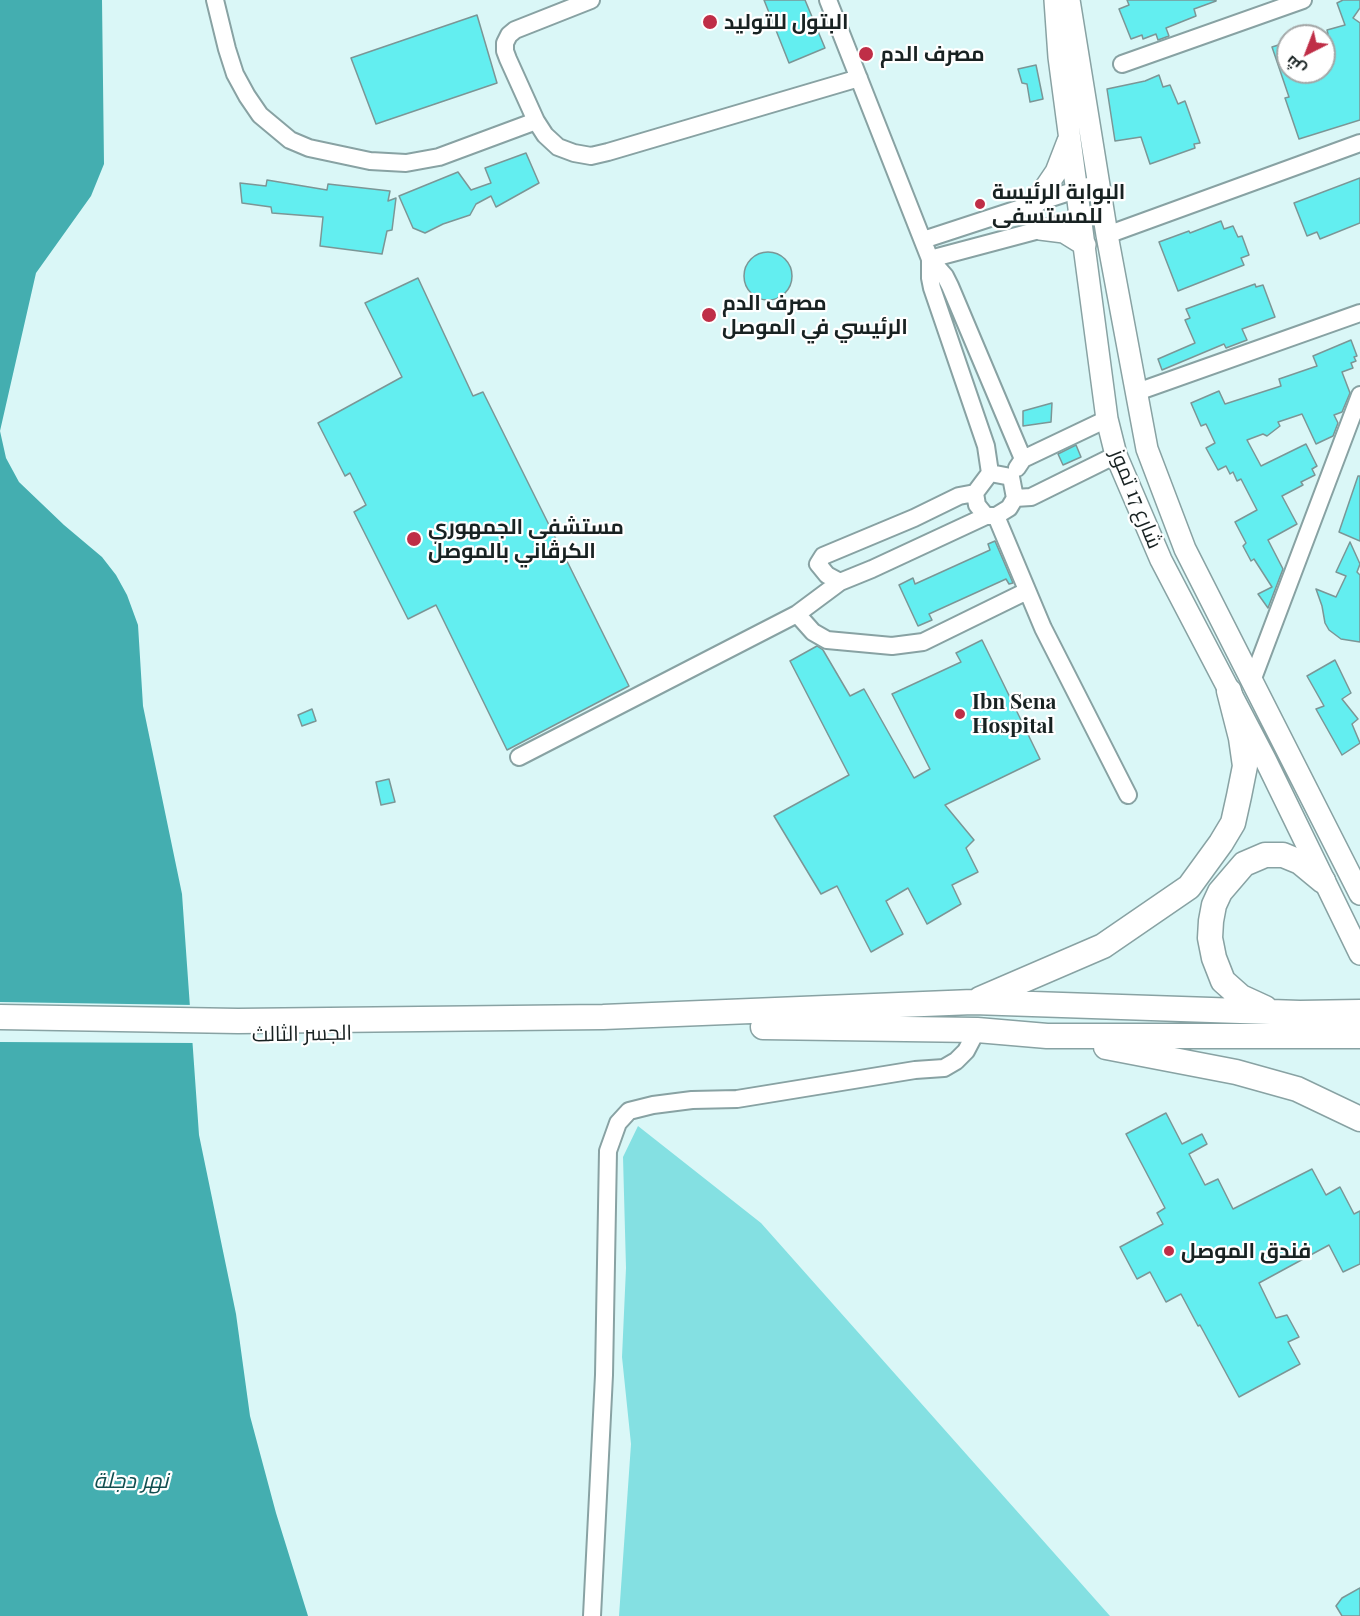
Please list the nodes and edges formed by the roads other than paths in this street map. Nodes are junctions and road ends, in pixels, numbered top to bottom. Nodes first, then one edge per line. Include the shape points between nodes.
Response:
1 (215, 0) edge
2 (591, 0) edge
3 (828, 0) edge
4 (1055, 0) edge
5 (1069, 0) edge
6 (1303, 0) edge
7 (1122, 64) dead end
8 (859, 78) junction
9 (536, 121) junction
10 (1069, 137) junction
11 (1360, 143) edge
12 (1098, 184) junction
13 (1077, 190) junction
14 (1035, 203) junction
15 (1103, 213) junction
16 (1081, 218) junction
17 (1040, 229) junction
18 (1107, 236) junction
19 (923, 240) junction
20 (1085, 245) junction
21 (930, 258) junction
22 (1360, 313) edge
23 (974, 345) junction
24 (954, 352) junction
25 (1137, 392) junction
26 (1360, 396) edge
27 (1107, 419) junction
28 (1353, 434) edge
29 (1116, 455) junction
30 (1023, 459) junction
31 (990, 473) junction
32 (1011, 477) junction
33 (975, 493) junction
34 (1015, 498) junction
35 (991, 516) junction
36 (1185, 549) junction
37 (1161, 560) junction
38 (840, 582) junction
39 (1028, 591) junction
40 (797, 614) junction
41 (1252, 681) junction
42 (1229, 691) junction
43 (519, 757) dead end
44 (1128, 795) dead end
45 (1323, 881) junction
46 (1360, 894) edge
47 (1360, 954) edge
48 (974, 1002) junction
49 (1270, 1011) junction
50 (1360, 1012) edge
51 (0, 1017) edge
52 (603, 1024) junction
53 (1301, 1024) junction
54 (0, 1030) edge
55 (977, 1030) junction
56 (1047, 1036) junction
57 (1360, 1036) edge
58 (1360, 1119) edge
59 (592, 1616) edge

1 - 9 street via 235,74 247,96 260,115 290,140 309,148 406,164 439,157
2 - 9 street via 515,30 505,43 508,59
3 - 8 street
4 - 10 main road, شارع 17 تموز
5 - 12 main road, شارع 17 تموز
6 - 7 street
8 - 9 street via 591,156 558,147
8 - 19 street
10 - 13 main road, شارع 17 تموز
10 - 14 main road via 1056,172
11 - 18 street
12 - 13 street
12 - 15 main road, شارع 17 تموز
13 - 14 street
13 - 16 main road, شارع 17 تموز
14 - 19 street
15 - 16 street
15 - 18 main road, شارع 17 تموز
16 - 17 street
16 - 20 main road, شارع 17 تموز
17 - 20 main road via 1064,232
17 - 21 street
18 - 25 main road, شارع 17 تموز
19 - 21 street
20 - 27 main road, شارع 17 تموز
21 - 23 street via 945,276
21 - 24 street via 930,278
22 - 25 street
23 - 24 street
23 - 30 street
24 - 31 street via 986,446
25 - 36 main road, شارع 17 تموز via 1147,449
26 - 28 street
27 - 29 main road, شارع 17 تموز
27 - 30 street
28 - 41 street
29 - 34 street via 1031,497
29 - 37 main road, شارع 17 تموز
30 - 32 street
31 - 32 street
31 - 33 street
32 - 34 street
33 - 35 street via 977,504
33 - 38 street via 959,496 823,556 819,564 827,575
34 - 35 street via 1009,508
35 - 38 street
35 - 39 street
36 - 37 main road
36 - 41 main road, شارع 17 تموز
37 - 42 main road, شارع 17 تموز
38 - 40 street
39 - 40 street via 923,642 892,646 827,640 813,632
39 - 44 street
40 - 43 street
41 - 46 main road, شارع 17 تموز
42 - 45 main road, شارع 17 تموز
42 - 48 highway via 1245,766 1239,796 1233,824 1189,887 1102,945
45 - 47 main road, شارع 17 تموز
45 - 49 highway via 1300,862 1283,855 1265,855 1244,864 1214,905 1210,938 1223,981 1241,997
48 - 49 highway
48 - 52 highway
49 - 53 highway
50 - 53 highway
51 - 52 highway, الجسر الثالث
52 - 54 highway, الجسر الثالث via 246,1034
52 - 55 highway
53 - 56 highway
53 - 57 highway
55 - 56 highway
55 - 59 street via 966,1051 944,1068 736,1099 653,1105 629,1111 618,1123 608,1151 604,1376
56 - 58 highway via 1236,1072 1297,1089

